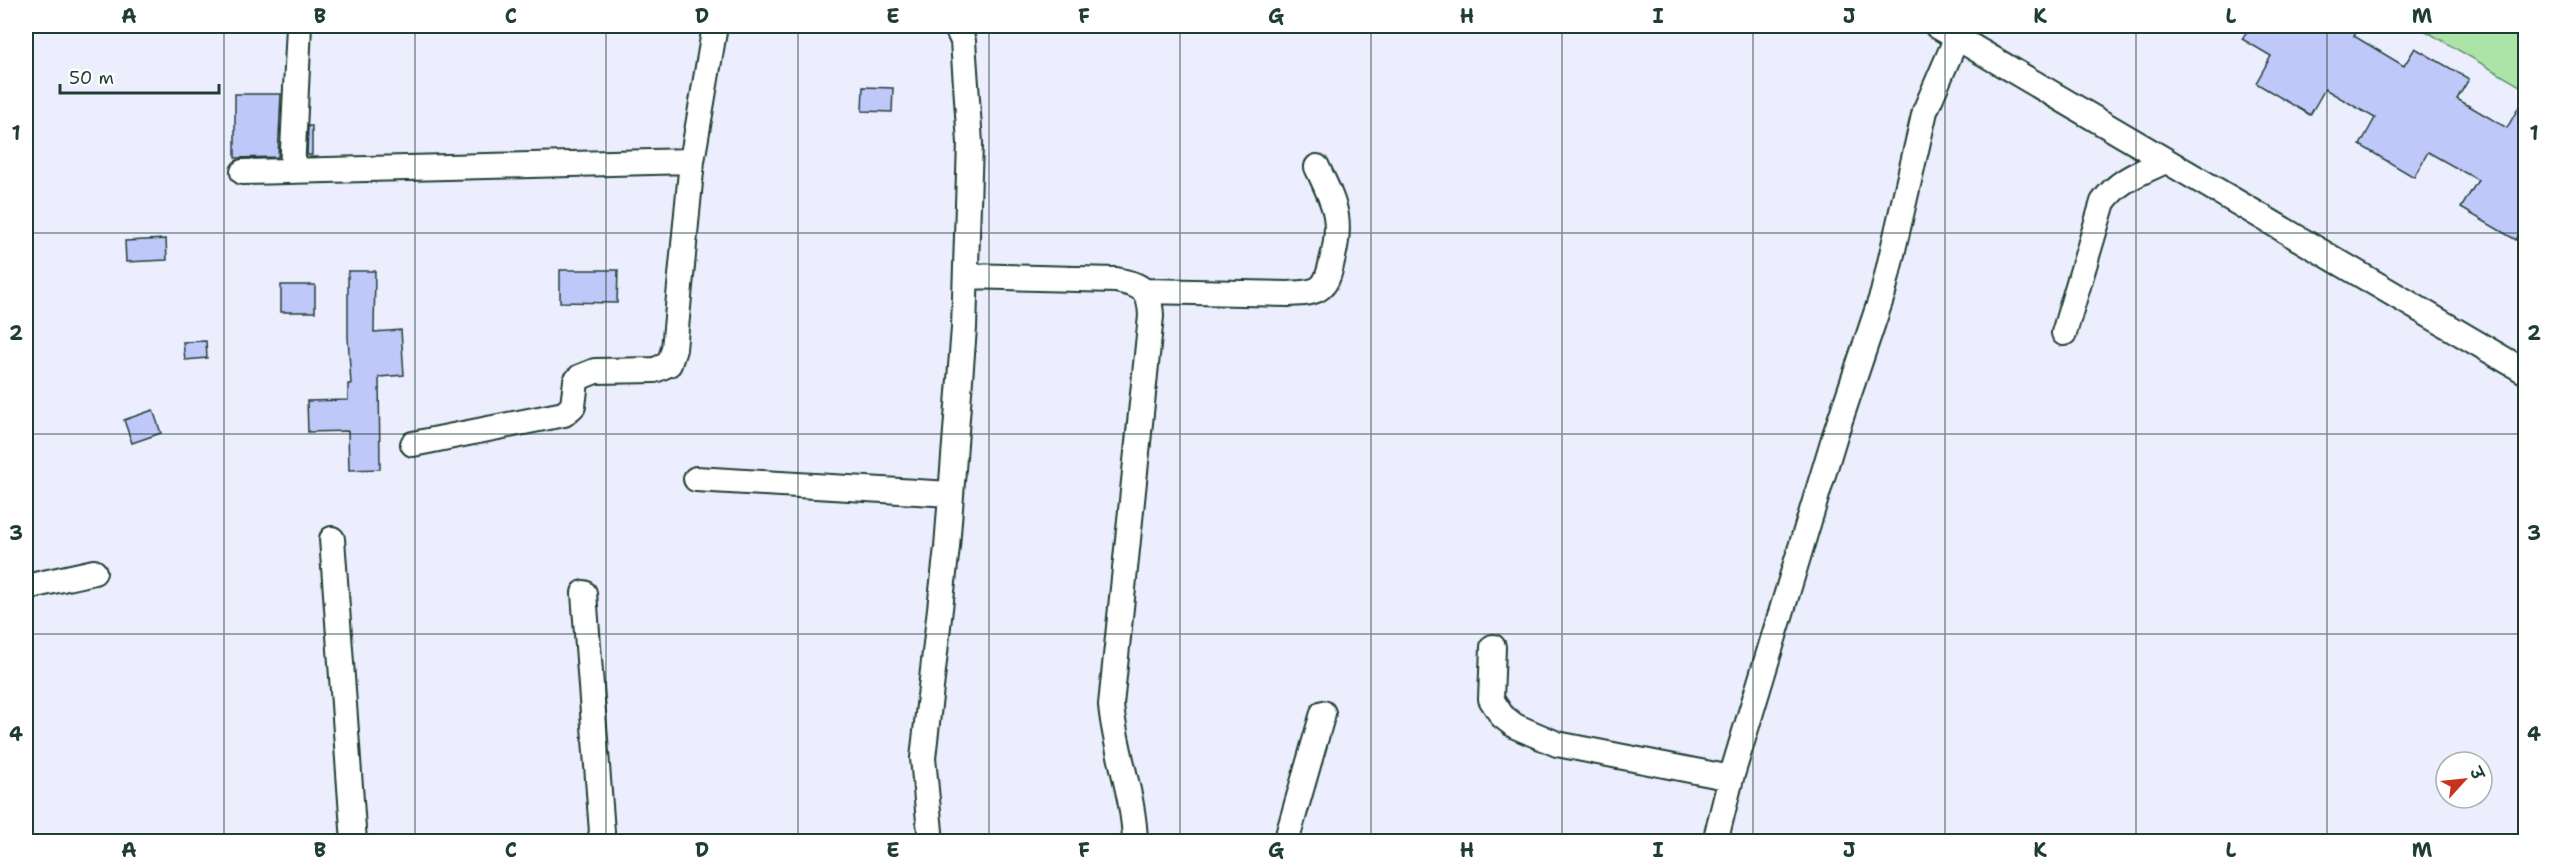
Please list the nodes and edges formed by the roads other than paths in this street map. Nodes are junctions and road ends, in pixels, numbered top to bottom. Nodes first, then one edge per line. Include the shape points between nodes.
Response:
1 (299, 26) edge
2 (715, 26) edge
3 (956, 26) edge
4 (1947, 32) edge
5 (692, 161) junction
6 (2166, 161) junction
7 (1317, 167) dead end
8 (292, 171) junction
9 (243, 172) dead end
10 (966, 276) junction
11 (1145, 291) junction
12 (2064, 333) dead end
13 (2526, 372) edge
14 (413, 444) dead end
15 (696, 479) dead end
16 (951, 494) junction
17 (332, 539) dead end
18 (94, 572) dead end
19 (26, 586) edge
20 (584, 593) dead end
21 (1493, 647) dead end
22 (1323, 713) dead end
23 (1731, 778) junction
24 (354, 842) edge
25 (599, 842) edge
26 (931, 842) edge
27 (1135, 842) edge
28 (1286, 842) edge
29 (1715, 842) edge

1 - 8 street
2 - 5 street
3 - 10 street via 963,41 970,143
4 - 6 street
4 - 23 street via 1883,293 1835,435
5 - 8 street
5 - 14 street via 674,350 669,364 655,370 586,373 576,381 573,406 564,414
6 - 12 street via 2122,182 2103,202
6 - 13 street
7 - 11 street via 1339,225 1328,277 1321,287 1289,294
8 - 9 street
10 - 11 street via 1116,280 1134,283
10 - 16 street
11 - 27 street via 1152,316 1111,705 1134,816
15 - 16 street
16 - 26 street via 923,758
17 - 24 street
18 - 19 street
20 - 25 street via 602,832
21 - 23 street via 1491,699 1502,716 1515,726 1557,744
22 - 28 street
23 - 29 street

